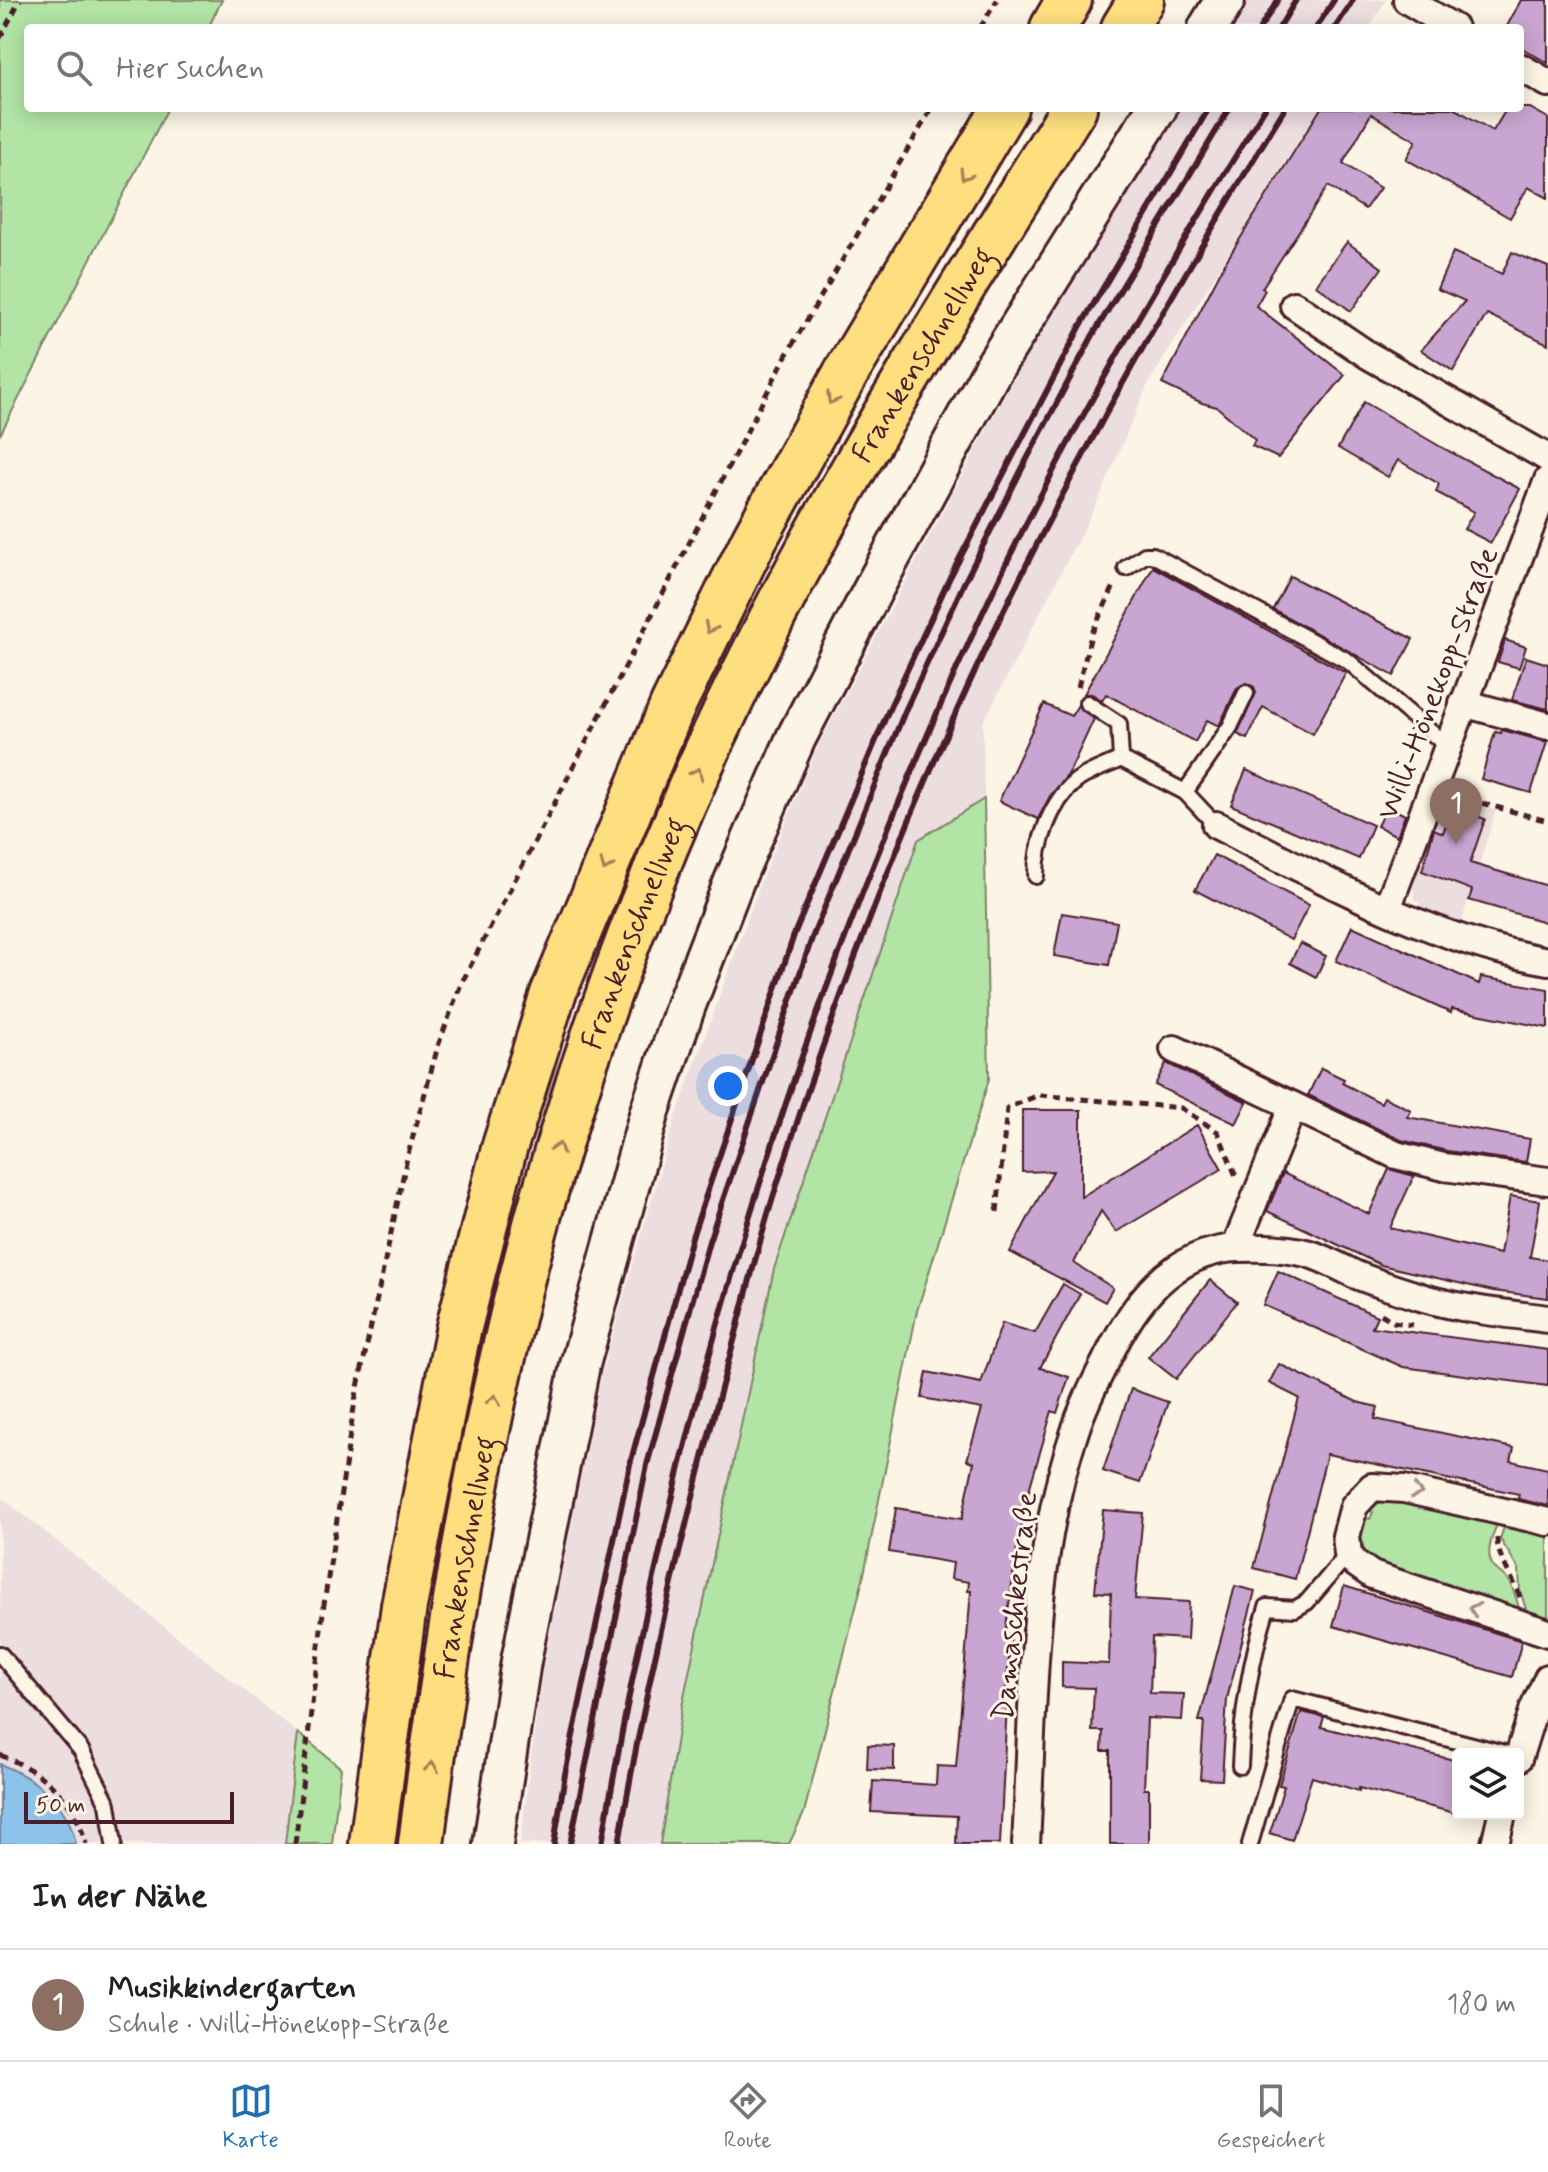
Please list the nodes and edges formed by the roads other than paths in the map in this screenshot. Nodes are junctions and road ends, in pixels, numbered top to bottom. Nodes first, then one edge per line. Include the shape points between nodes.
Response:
1 (1069, 0) edge
2 (1141, 0) edge
3 (1225, 0) edge
4 (1407, 0) edge
5 (1055, 24) edge
6 (1126, 24) edge
7 (1210, 24) edge
8 (1447, 24) edge
9 (1524, 69) edge
10 (1548, 83) edge
11 (1003, 112) edge
12 (1072, 112) edge
13 (1154, 112) edge
14 (1294, 305) dead end
15 (1548, 458) edge
16 (1548, 480) edge
17 (1126, 568) road end
18 (1246, 693) dead end
19 (1087, 703) road end
20 (1463, 703) junction
21 (1548, 726) edge
22 (1447, 746) junction
23 (1121, 759) junction
24 (1185, 792) junction
25 (1216, 825) joint
26 (1036, 876) dead end
27 (1387, 909) junction
28 (1548, 961) edge
29 (1174, 1049) dead end
30 (1293, 1106) junction
31 (1548, 1181) edge
32 (1235, 1248) junction
33 (1548, 1319) edge
34 (1548, 1522) edge
35 (1348, 1554) junction
36 (1537, 1630) edge
37 (0, 1654) edge
38 (1548, 1678) edge
39 (1484, 1748) edge
40 (1521, 1748) edge
41 (1240, 1766) dead end
42 (1501, 1820) edge
43 (114, 1844) edge
44 (372, 1844) edge
45 (421, 1844) edge
46 (493, 1844) edge
47 (1026, 1844) edge
48 (1250, 1844) edge
49 (1495, 1844) edge

1 - 5 highway
2 - 6 highway
3 - 7 main road
4 - 8 street
9 - 10 street
11 -> 44 highway, Frankenschnellweg via 846,373 755,538 673,705 553,994 504,1149 458,1331 404,1606
45 -> 12 highway, Frankenschnellweg via 471,1515 500,1369 554,1161 634,928 698,772 812,541
13 - 46 main road via 991,372 877,582 796,738 686,1005 650,1111 580,1365 521,1661
14 - 15 street via 1368,355
16 - 20 street, Willi-Hönekopp-Straße
17 - 22 lane via 1153,555 1348,661
18 - 24 lane via 1230,727
19 - 23 lane via 1119,724
20 - 21 street
20 - 22 street, Willi-Hönekopp-Straße
22 - 27 street, Willi-Hönekopp-Straße
23 - 24 lane
23 - 26 lane via 1076,781 1060,799 1041,840
24 - 25 lane
25 - 27 street
27 - 28 street via 1465,940
29 - 30 street
30 - 31 street via 1396,1155
30 - 32 street
32 - 33 street, Damaschkestraße via 1303,1253 1432,1301
32 - 47 street, Damaschkestraße via 1175,1268 1142,1298 1124,1324 1077,1424 1058,1490 1045,1567
35 -> 34 street via 1346,1536 1354,1506 1372,1487 1404,1489
36 -> 35 street via 1372,1575
35 - 41 lane via 1307,1602 1295,1609 1267,1607 1242,1717
37 - 43 lane via 81,1750 108,1804
38 - 40 street
39 - 48 lane via 1292,1699
42 - 49 street

